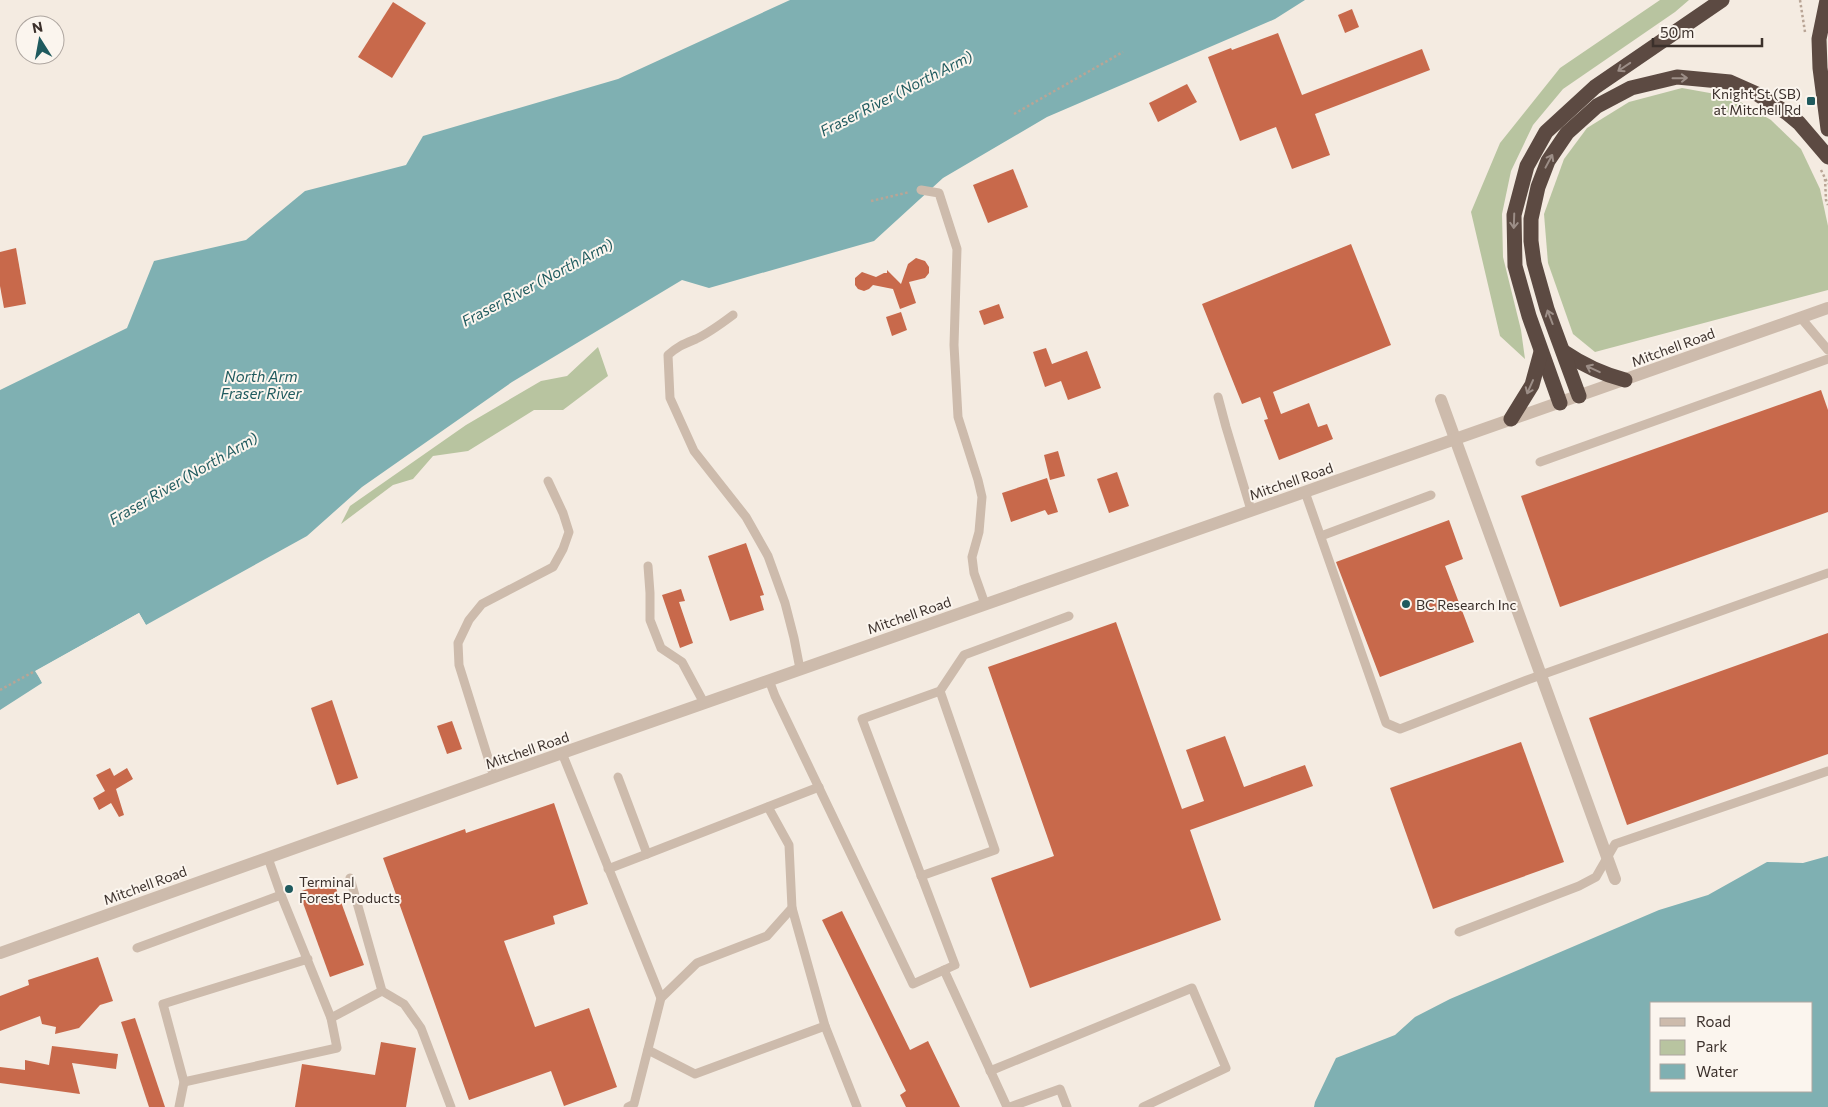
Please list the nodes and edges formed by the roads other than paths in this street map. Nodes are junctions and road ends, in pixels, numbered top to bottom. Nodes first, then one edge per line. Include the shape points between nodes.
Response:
1 (1722, 0) edge
2 (1827, 0) edge
3 (1828, 129) edge
4 (1828, 157) edge
5 (921, 190) road end
6 (1828, 308) edge
7 (734, 315) dead end
8 (1801, 318) junction
9 (1828, 350) edge
10 (1541, 352) junction
11 (1564, 352) junction
12 (1828, 359) edge
13 (1625, 380) junction
14 (1579, 396) junction
15 (1218, 397) dead end
16 (1441, 400) dead end
17 (1560, 403) junction
18 (1511, 419) junction
19 (1456, 440) junction
20 (1540, 462) dead end
21 (548, 480) dead end
22 (1305, 492) junction
23 (1431, 495) dead end
24 (1251, 510) junction
25 (1321, 536) junction
26 (648, 566) dead end
27 (1828, 573) edge
28 (985, 604) junction
29 (1069, 616) dead end
30 (800, 669) junction
31 (1541, 675) junction
32 (769, 680) junction
33 (940, 691) junction
34 (704, 703) junction
35 (562, 753) junction
36 (1828, 771) edge
37 (494, 777) junction
38 (618, 777) dead end
39 (819, 786) junction
40 (768, 806) junction
41 (647, 854) junction
42 (268, 858) junction
43 (1608, 860) junction
44 (608, 868) junction
45 (921, 876) junction
46 (350, 878) dead end
47 (1615, 879) dead end
48 (281, 894) junction
49 (792, 908) junction
50 (1458, 932) dead end
51 (137, 948) dead end
52 (0, 953) edge
53 (308, 959) junction
54 (944, 970) junction
55 (382, 991) junction
56 (661, 998) junction
57 (331, 1018) junction
58 (825, 1026) junction
59 (648, 1050) junction
60 (990, 1071) junction
61 (184, 1082) junction
62 (633, 1106) edge
63 (179, 1107) edge
64 (450, 1107) edge
65 (857, 1107) edge
66 (1009, 1107) edge
67 (1067, 1107) edge
68 (1144, 1107) edge

1 -> 10 highway via 1595,87 1546,132 1527,166 1514,215 1515,266
2 - 3 highway via 1819,40
11 -> 4 highway via 1534,263 1531,219 1548,161 1567,133 1596,106 1631,88 1677,77 1730,82 1787,113
5 - 28 lane via 939,193 957,249 954,345 958,417 982,497 979,532 972,557
6 - 8 street, Mitchell Road
7 - 30 lane via 717,328 679,345 668,355 670,398 694,452 746,517 768,556 785,603
8 - 9 lane
8 - 13 street, Mitchell Road
10 - 17 highway
10 -> 18 highway via 1532,385
13 -> 11 highway via 1583,365
11 - 14 highway
12 - 20 lane
13 - 14 street, Mitchell Road
14 - 17 street, Mitchell Road
15 - 24 lane
16 - 19 street
17 - 18 street, Mitchell Road
18 - 19 street, Mitchell Road
19 - 22 street, Mitchell Road
19 - 31 street
21 - 37 lane via 569,532 563,550 553,567 482,604 469,620 458,643 459,665
22 - 24 street, Mitchell Road
22 - 25 lane
23 - 25 lane
24 - 28 street, Mitchell Road
25 - 31 lane via 1386,723 1400,729
26 - 34 lane via 650,620 661,648 682,662
27 - 31 lane
28 - 30 street, Mitchell Road
29 - 33 lane via 964,655
30 - 32 street, Mitchell Road
31 - 43 street
32 - 34 street, Mitchell Road
32 - 39 lane
33 - 45 lane via 995,850
33 - 45 lane via 862,719
34 - 35 street, Mitchell Road
35 - 37 street, Mitchell Road
35 - 44 lane
36 - 43 lane via 1615,844
37 - 42 street, Mitchell Road
38 - 41 lane
39 - 40 lane
39 - 54 lane via 913,984
40 - 41 lane
40 - 49 lane via 789,845
41 - 44 lane
42 - 48 lane
42 - 52 street, Mitchell Road
43 - 47 street
43 - 50 lane via 1596,877 1579,886
44 - 56 lane
45 - 54 lane via 954,964
46 - 55 lane
48 - 51 lane
48 - 53 lane
49 - 56 lane via 767,936 697,963
49 - 58 lane
53 - 57 lane
53 - 61 lane via 163,1004
54 - 60 lane
55 - 57 lane
55 - 64 lane via 404,1004 421,1028
56 - 59 lane
57 - 61 lane via 337,1048
58 - 59 lane via 695,1074
58 - 65 lane
59 - 62 lane
60 - 66 lane
60 - 68 lane via 1192,988 1226,1068
61 - 63 lane
66 - 67 lane via 1060,1089

